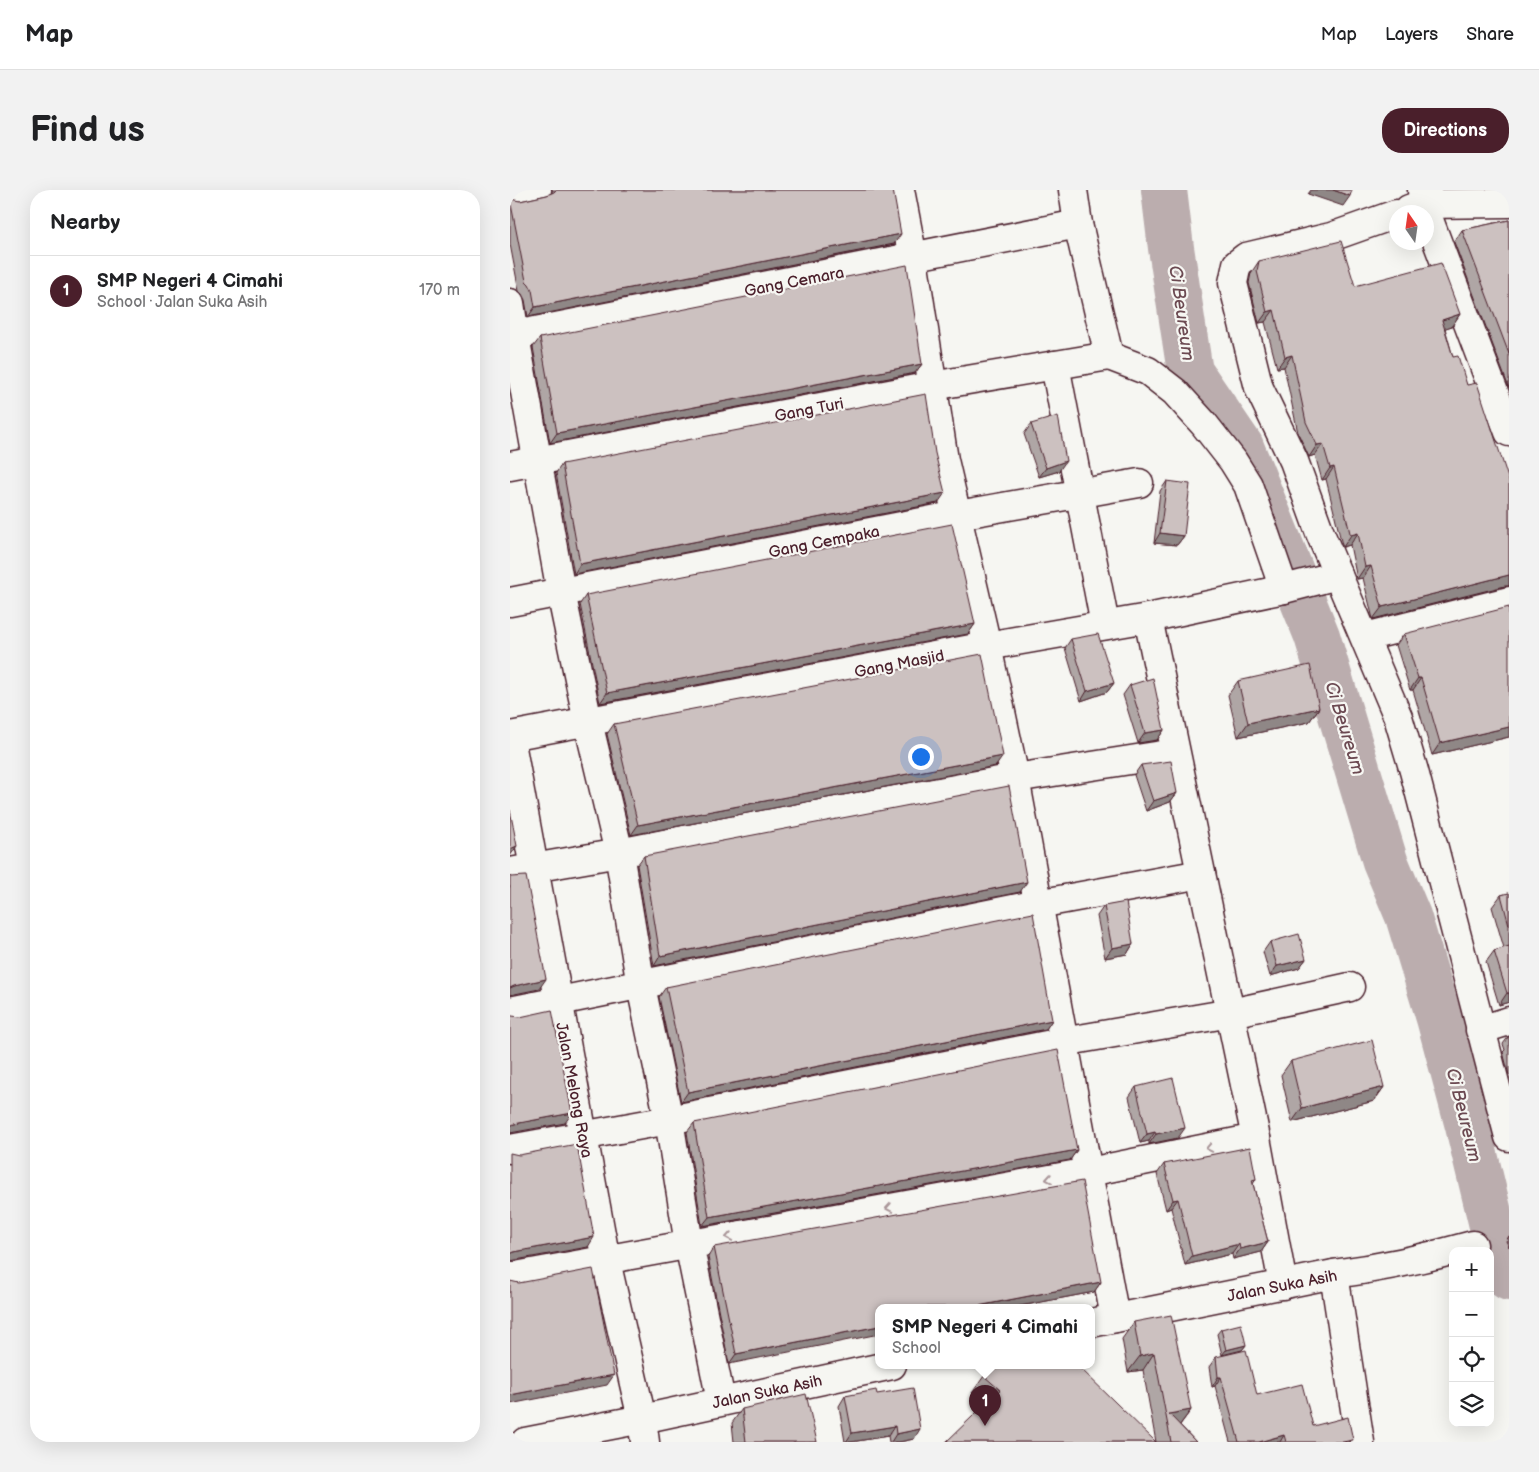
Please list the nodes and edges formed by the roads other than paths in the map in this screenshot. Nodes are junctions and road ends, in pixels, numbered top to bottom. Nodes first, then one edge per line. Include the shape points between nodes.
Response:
1 (537, 190) edge
2 (900, 190) edge
3 (1073, 190) edge
4 (510, 195) edge
5 (1415, 202) edge
6 (1509, 203) edge
7 (1389, 216) edge
8 (1078, 224) junction
9 (913, 258) junction
10 (510, 303) edge
11 (512, 336) edge
12 (1109, 356) junction
13 (1055, 365) junction
14 (932, 386) junction
15 (1509, 432) edge
16 (538, 461) junction
17 (510, 466) edge
18 (1139, 483) dead end
19 (1080, 494) junction
20 (958, 515) junction
21 (1333, 577) junction
22 (1286, 589) junction
23 (561, 592) junction
24 (1509, 601) edge
25 (510, 602) edge
26 (1148, 618) junction
27 (1105, 625) junction
28 (1366, 637) junction
29 (987, 646) junction
30 (588, 722) junction
31 (510, 737) edge
32 (1175, 753) junction
33 (1015, 778) junction
34 (619, 854) junction
35 (522, 870) edge
36 (1200, 874) junction
37 (1038, 904) junction
38 (641, 986) junction
39 (1350, 988) dead end
40 (558, 1002) junction
41 (510, 1011) edge
42 (1231, 1013) junction
43 (1509, 1021) edge
44 (1480, 1030) junction
45 (1062, 1042) junction
46 (669, 1120) junction
47 (584, 1135) junction
48 (1509, 1137) edge
49 (1256, 1138) junction
50 (510, 1149) edge
51 (1088, 1172) junction
52 (690, 1244) junction
53 (1473, 1245) dead end
54 (606, 1260) junction
55 (1334, 1274) junction
56 (510, 1277) edge
57 (1283, 1285) junction
58 (1103, 1321) edge
59 (875, 1369) edge
60 (721, 1401) junction
61 (643, 1430) edge
62 (539, 1441) edge
63 (1360, 1442) edge

1 - 4 street
2 - 9 street
3 - 8 street
5 - 6 street
5 - 15 street
7 - 21 street via 1331,237 1246,257 1236,264 1234,272 1233,283 1259,388 1294,461
8 - 9 street, Gang Cemara
8 - 12 street
9 - 11 street, Gang Cemara
9 - 14 street
10 - 11 street
11 - 16 street
12 - 13 street, Gang Turi
12 - 22 street via 1148,371 1175,392 1233,462 1248,484
13 - 14 street, Gang Turi
13 - 19 street
14 - 16 street, Gang Turi
14 - 20 street via 944,460
16 - 17 street, Gang Turi
16 - 23 street
18 - 19 street, Gang Cempaka
19 - 20 street, Gang Cempaka
19 - 27 street
20 - 23 street, Gang Cempaka
20 - 29 street
21 - 22 street, Gang Masjid
21 - 28 street
22 - 26 street, Gang Masjid
23 - 25 street, Gang Cempaka
23 - 30 street
24 - 28 street
26 - 27 street, Gang Masjid
26 - 32 street
27 - 29 street, Gang Masjid
28 - 44 street via 1398,717 1414,771
29 - 30 street, Gang Masjid
29 - 33 street
30 - 31 street, Gang Masjid
30 - 34 street
31 - 35 street, Jalan Melong Raya
32 - 33 street
32 - 36 street
33 - 34 street
33 - 37 street
34 - 35 street
34 - 38 street
35 - 40 street, Jalan Melong Raya
36 - 37 street
36 - 42 street
37 - 38 street
37 - 45 street
38 - 40 street
38 - 46 street
39 - 42 street
40 - 41 street
40 - 47 street, Jalan Melong Raya
42 - 45 street
42 - 49 street
43 - 44 street
44 - 48 street
45 - 46 street
45 - 51 street
46 - 47 street
46 - 52 street
47 - 50 street
47 - 54 street, Jalan Melong Raya
49 -> 51 street
49 - 57 street
51 -> 52 street
51 - 58 street
52 - 54 street
52 - 60 street
53 - 55 street, Jalan Suka Asih via 1423,1259
54 - 56 street
54 - 61 street, Jalan Melong Raya
55 - 57 street, Jalan Suka Asih
55 - 63 street
57 - 58 street, Jalan Suka Asih
59 - 60 street, Jalan Suka Asih
60 - 61 street, Jalan Suka Asih
61 - 62 street, Jalan Suka Asih

